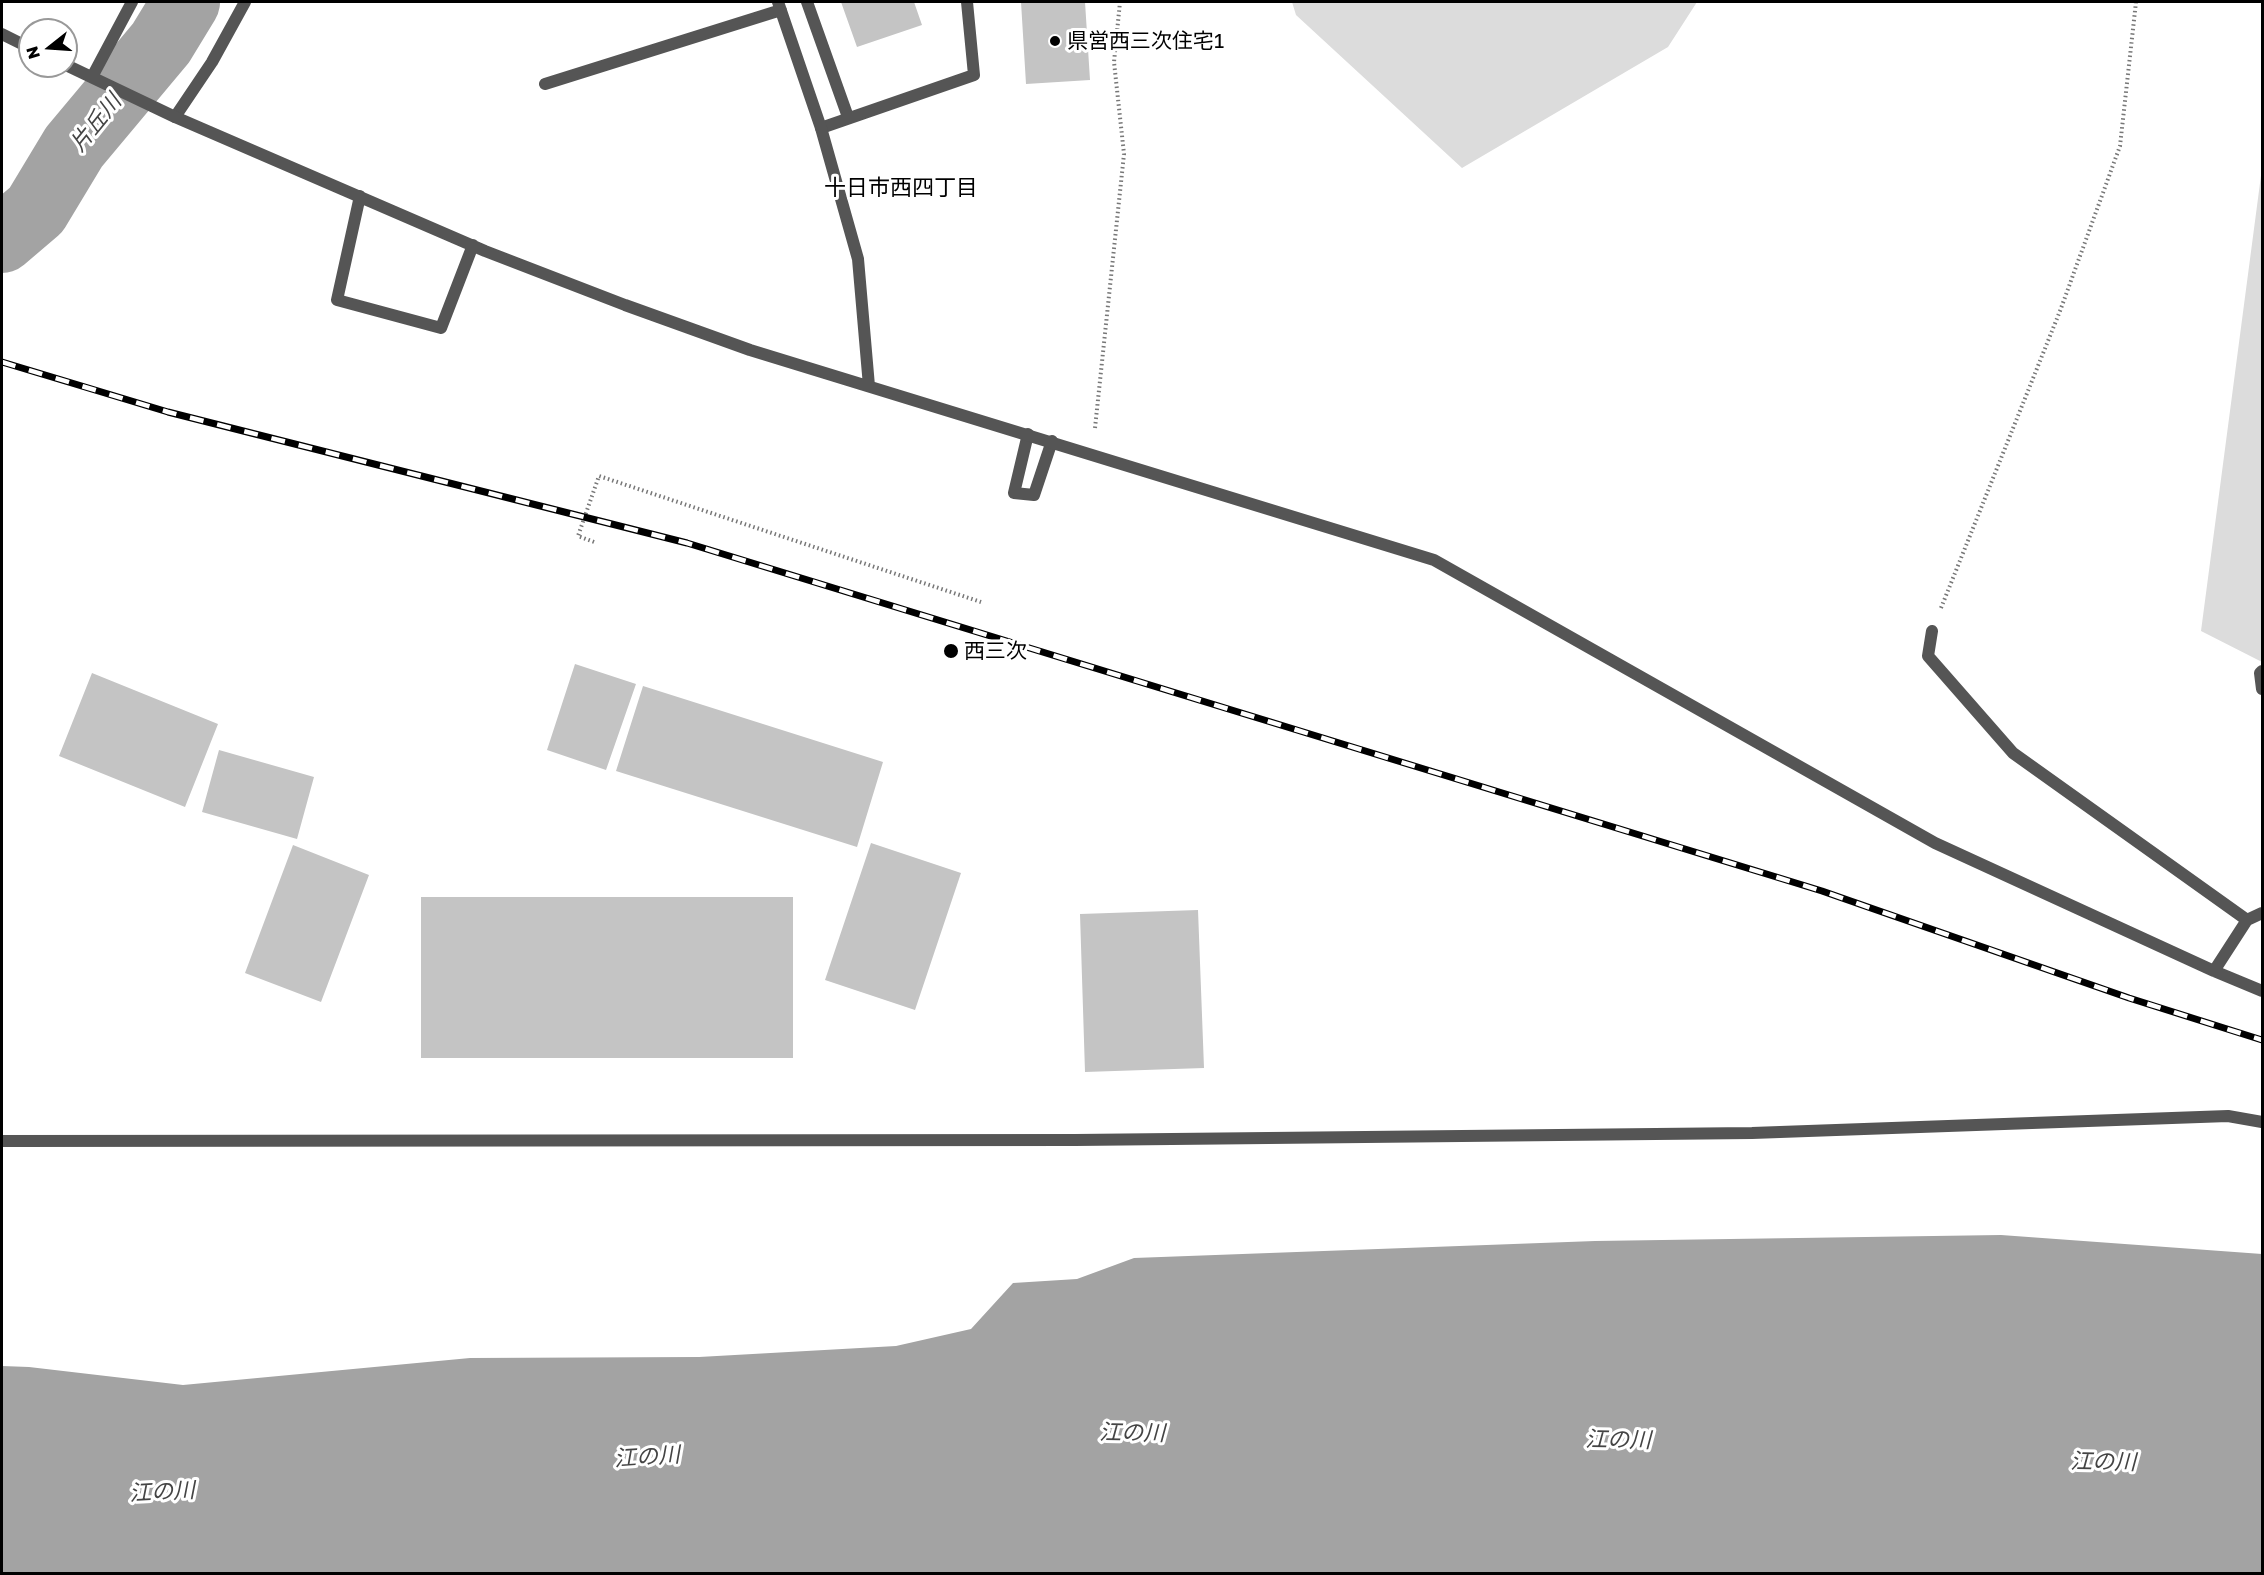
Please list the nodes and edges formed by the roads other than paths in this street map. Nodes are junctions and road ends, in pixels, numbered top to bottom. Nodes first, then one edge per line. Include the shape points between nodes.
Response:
1 (132, 2) edge
2 (245, 2) edge
3 (807, 2) edge
4 (967, 2) edge
5 (779, 6) edge
6 (2, 34) edge
7 (18, 42) edge
8 (78, 71) edge
9 (92, 77) junction
10 (545, 84) dead end
11 (176, 117) junction
12 (848, 117) junction
13 (821, 128) junction
14 (360, 196) junction
15 (473, 245) junction
16 (869, 386) junction
17 (1028, 434) junction
18 (1052, 441) junction
19 (1932, 632) road end
20 (2262, 671) edge
21 (2262, 689) edge
22 (2262, 913) edge
23 (2247, 920) junction
24 (2214, 971) junction
25 (2262, 991) edge
26 (2262, 1122) edge
27 (2, 1141) edge

1 - 9 street
2 - 11 street
3 - 12 street
4 - 12 street via 974,75
5 - 10 street
5 - 13 street
6 - 7 street
8 - 9 street
9 - 11 street
11 - 14 street
12 - 13 street
13 - 16 street via 858,260
14 - 15 street
14 - 15 street via 337,300 441,328
15 - 16 street via 750,350
16 - 17 street
17 - 18 street
17 - 18 street via 1014,493 1034,495
18 - 24 street via 1434,560 1935,843
19 - 23 street via 1928,656 2013,753
20 - 21 street
22 - 23 street
23 - 24 street
24 - 25 street
26 - 27 street via 2228,1116 1752,1133 1099,1140

